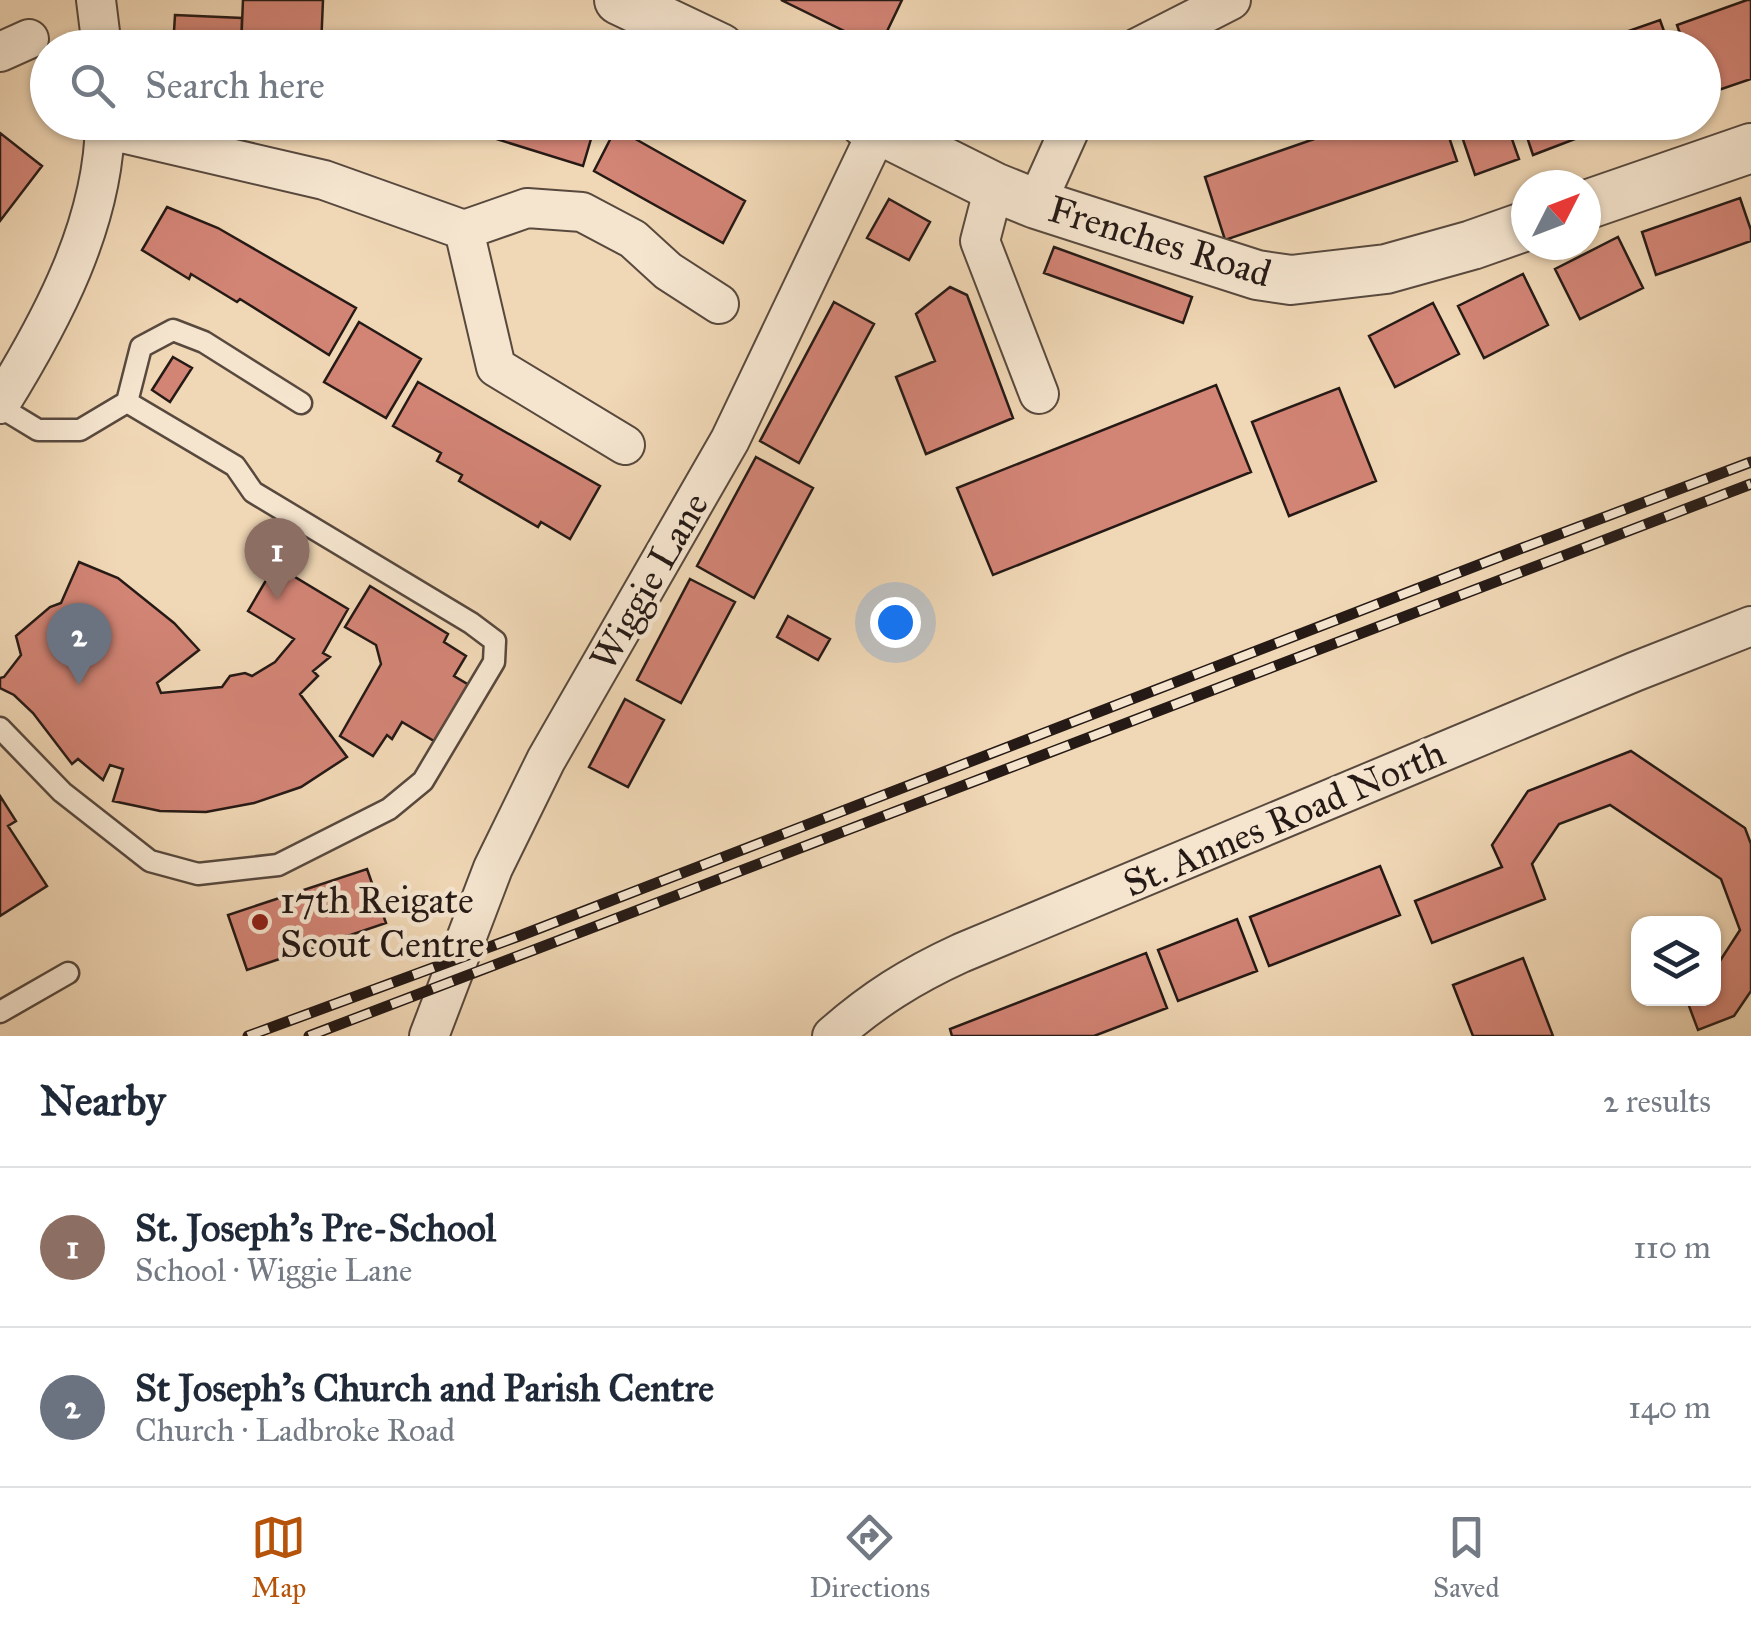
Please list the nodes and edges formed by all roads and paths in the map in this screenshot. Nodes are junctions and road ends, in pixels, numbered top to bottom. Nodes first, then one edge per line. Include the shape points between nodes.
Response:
1 (96, 0) edge
2 (619, 0) edge
3 (1231, 0) edge
4 (100, 30) edge
5 (682, 30) edge
6 (1172, 30) edge
7 (103, 140) edge
8 (162, 140) edge
9 (865, 140) edge
10 (900, 140) edge
11 (1059, 140) edge
12 (1751, 148) edge
13 (1015, 195) junction
14 (1601, 200) edge
15 (464, 230) junction
16 (1511, 231) edge
17 (719, 304) dead end
18 (1039, 394) dead end
19 (127, 402) junction
20 (300, 403) dead end
21 (0, 405) edge
22 (624, 445) dead end
23 (1751, 626) edge
24 (0, 728) edge
25 (68, 973) dead end
26 (0, 1012) edge
27 (429, 1036) edge
28 (832, 1036) edge

1 - 4 street
2 - 5 street
3 - 6 street
7 - 21 street via 88,225 34,348
8 - 15 street via 324,180
9 - 27 street, Wiggie Lane via 730,440 546,760 492,868
10 - 13 street, Frenches Road
11 - 13 street
12 - 14 street
13 - 16 street, Frenches Road via 1256,275 1291,280 1386,270
13 - 18 street via 980,242
15 - 17 street via 526,208 582,212 633,238
15 - 22 street via 496,367
19 - 20 lane via 141,347 173,330 204,342
19 - 21 lane via 80,430 38,430
19 - 24 lane via 235,466 252,492 471,623 495,641 494,662 424,781 389,809 278,865 198,874 150,862 62,792
23 - 28 street, St. Annes Road North via 961,953 867,1005
25 - 26 lane

